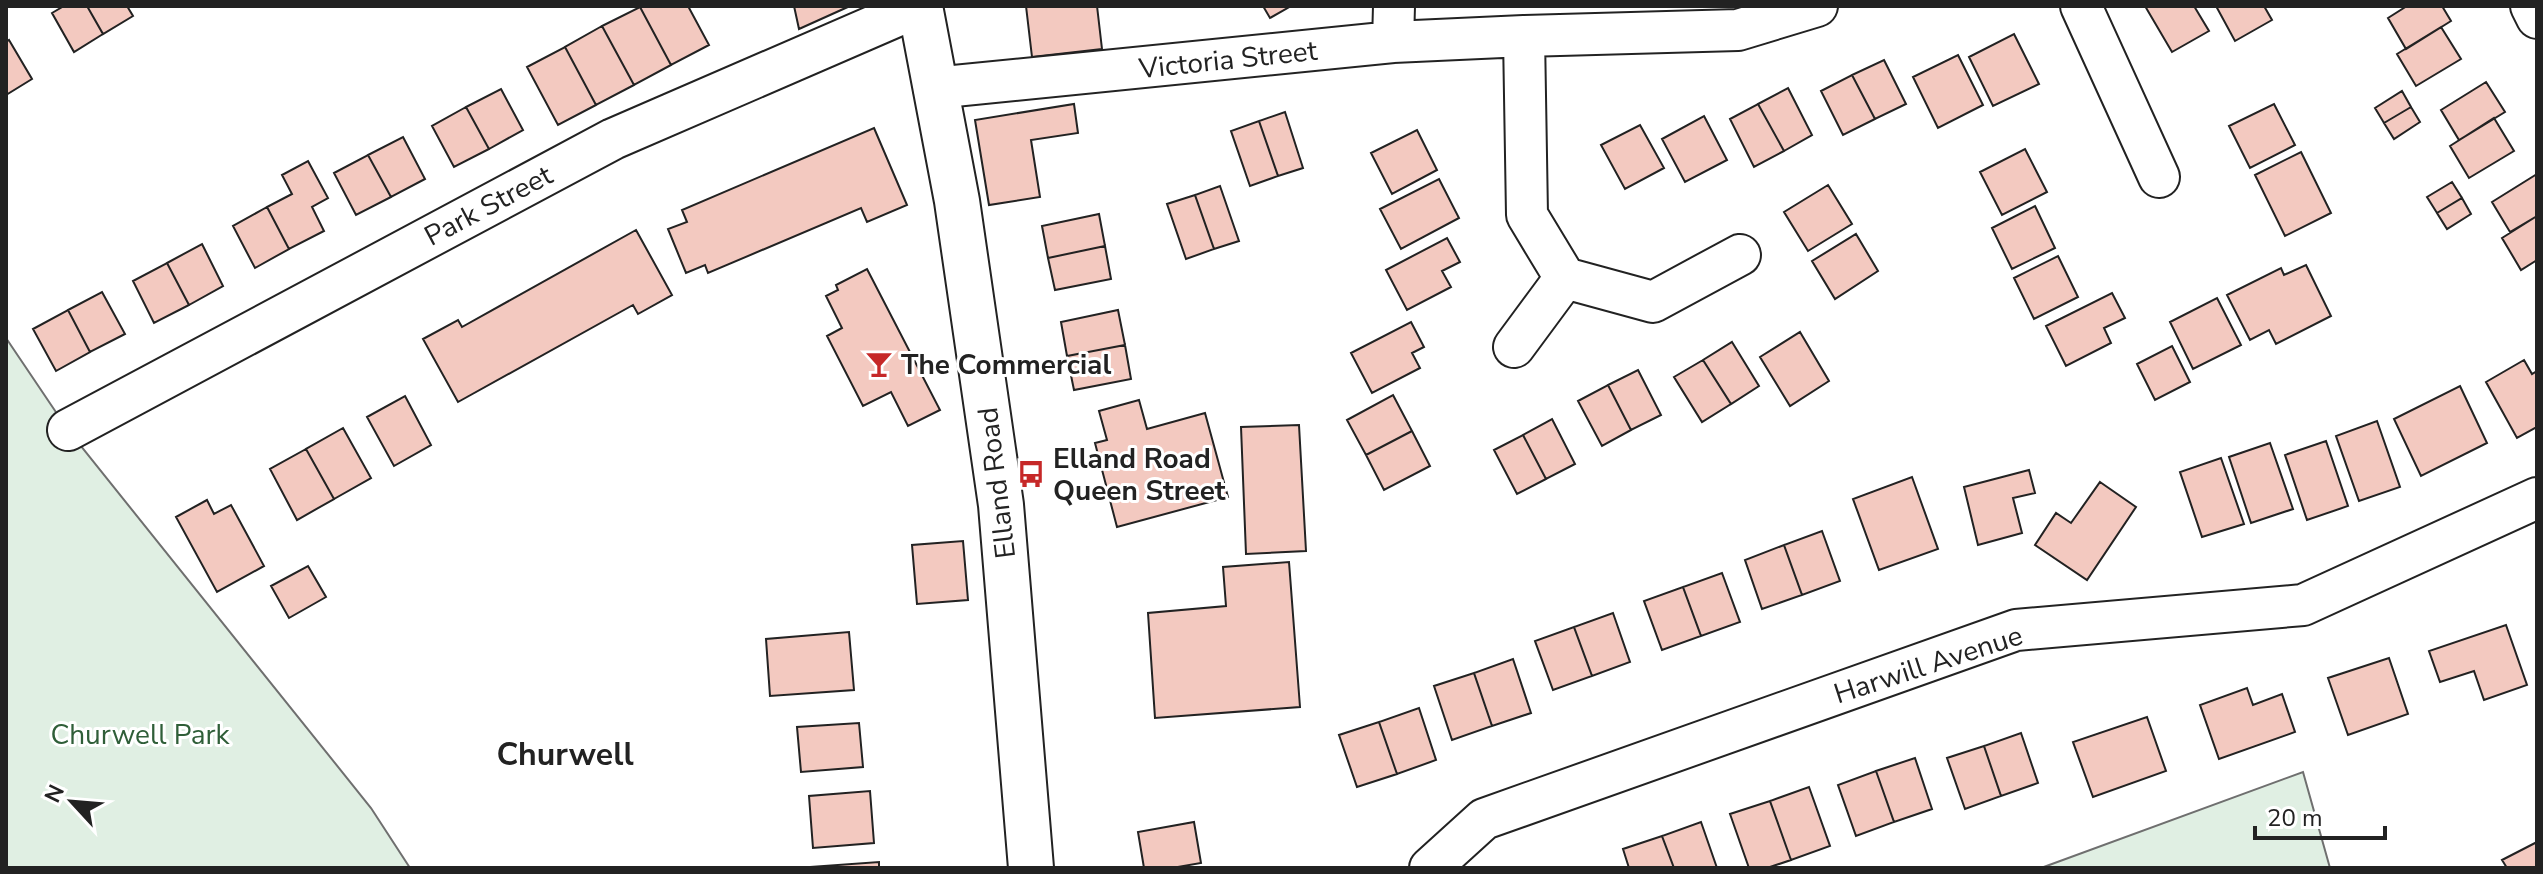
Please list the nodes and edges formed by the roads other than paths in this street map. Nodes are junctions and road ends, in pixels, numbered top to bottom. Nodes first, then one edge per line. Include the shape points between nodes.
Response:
1 (920, 6) edge
2 (1817, 6) edge
3 (2081, 6) edge
4 (2531, 6) edge
5 (2537, 18) edge
6 (1394, 24) edge
7 (1524, 36) junction
8 (934, 88) junction
9 (2159, 177) dead end
10 (1740, 255) dead end
11 (1565, 278) junction
12 (1514, 347) dead end
13 (68, 430) dead end
14 (2537, 498) edge
15 (1031, 868) edge
16 (1430, 868) edge

1 - 8 main road, Elland Road
1 - 13 street, Park Street via 613,139
2 - 7 street, Victoria Street via 1738,30
3 - 9 street
4 - 5 street
6 - 7 street, Victoria Street
6 - 8 street, Victoria Street
7 - 11 street via 1527,215
8 - 15 main road, Elland Road via 957,201 1001,505
10 - 11 street via 1653,302
11 - 12 street
14 - 16 street, Harwill Avenue via 2303,605 2016,630 1484,819

